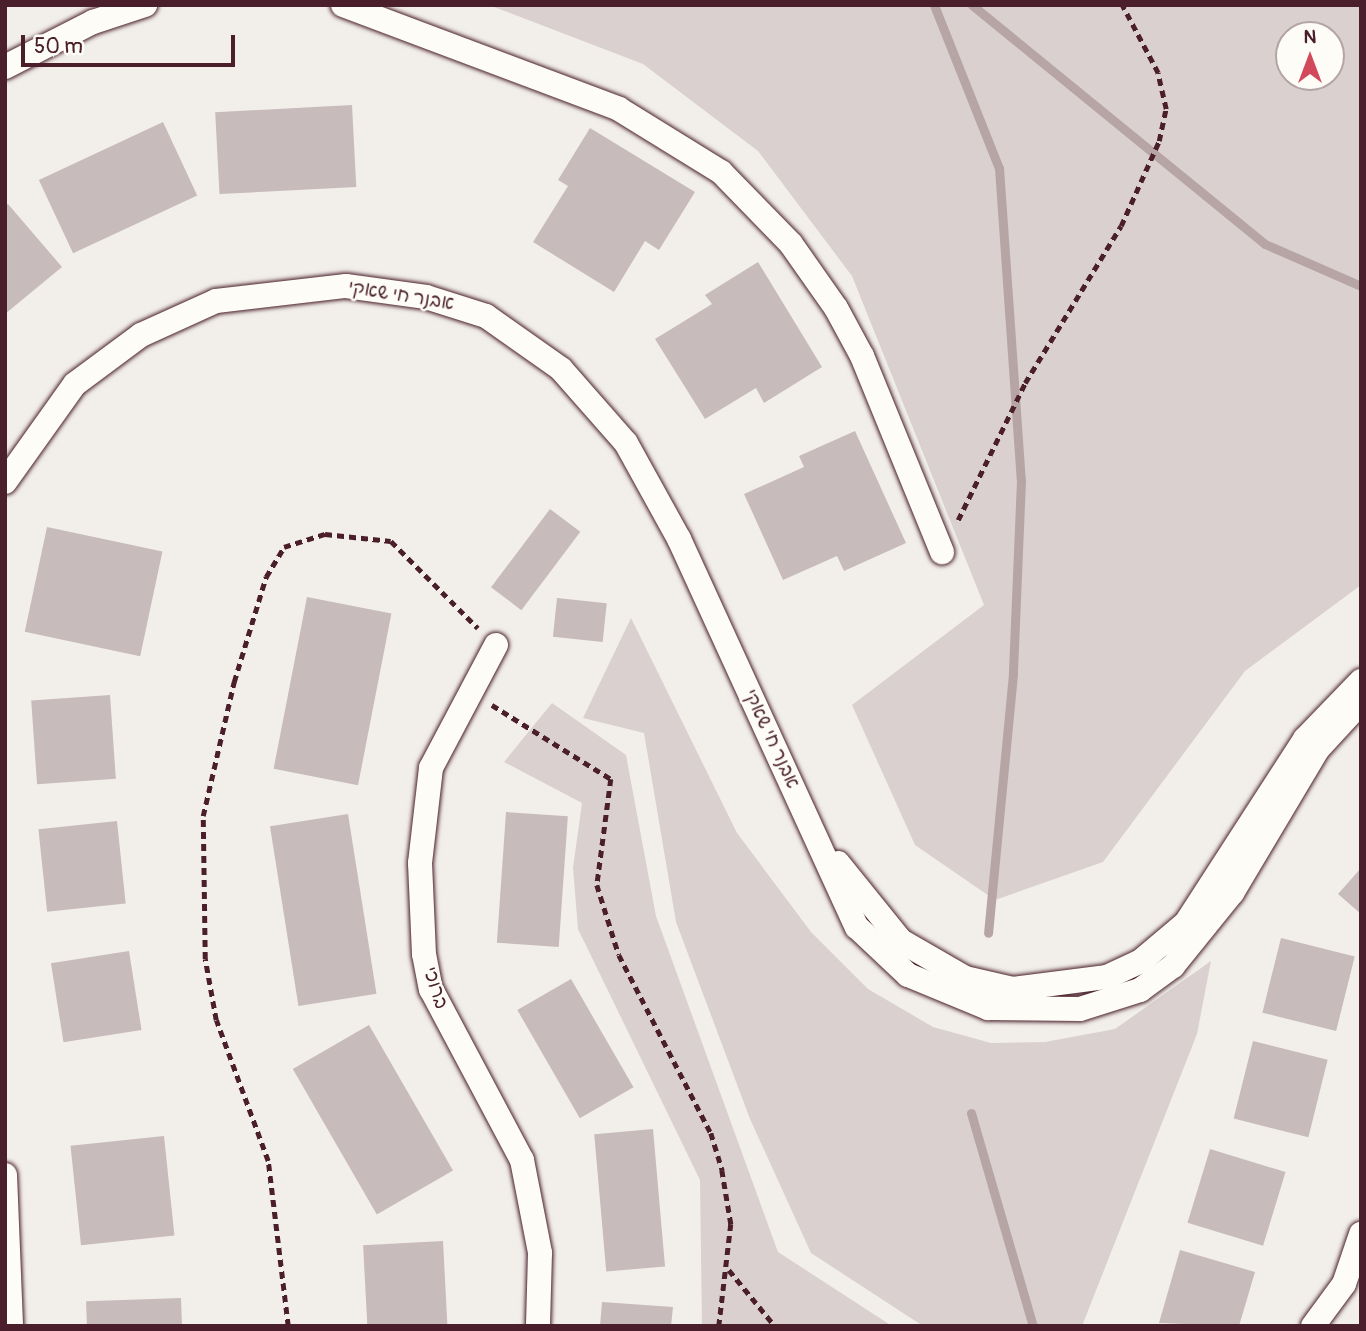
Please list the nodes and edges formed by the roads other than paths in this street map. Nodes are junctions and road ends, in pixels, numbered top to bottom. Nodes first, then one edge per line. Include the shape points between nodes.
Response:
1 (145, 5) edge
2 (343, 5) edge
3 (5, 67) edge
4 (5, 482) edge
5 (942, 552) road end
6 (496, 645) road end
7 (1361, 681) edge
8 (1361, 702) edge
9 (822, 844) junction
10 (5, 1175) edge
11 (1361, 1234) edge
12 (11, 1326) edge
13 (538, 1326) edge
14 (1313, 1326) edge

1 - 3 street via 93,22
2 - 5 street via 619,109 721,172 791,244 836,308 862,356
4 - 9 street, אבנר חי שאקי via 75,384 141,335 216,301 346,286 426,297 486,316 561,369 626,443 679,539
6 - 13 street, ברוכי via 431,768 422,811 424,954 431,989 522,1160 540,1253
7 - 9 street, אבנר חי שאקי via 1305,739 1186,923 1141,961 1107,977 1013,989 943,968 884,925
8 - 9 street, אבנר חי שאקי via 1318,749 1203,934 1173,966 1111,1002 1018,1012 932,989 886,958 857,927
10 - 12 street
11 - 14 street via 1344,1284

